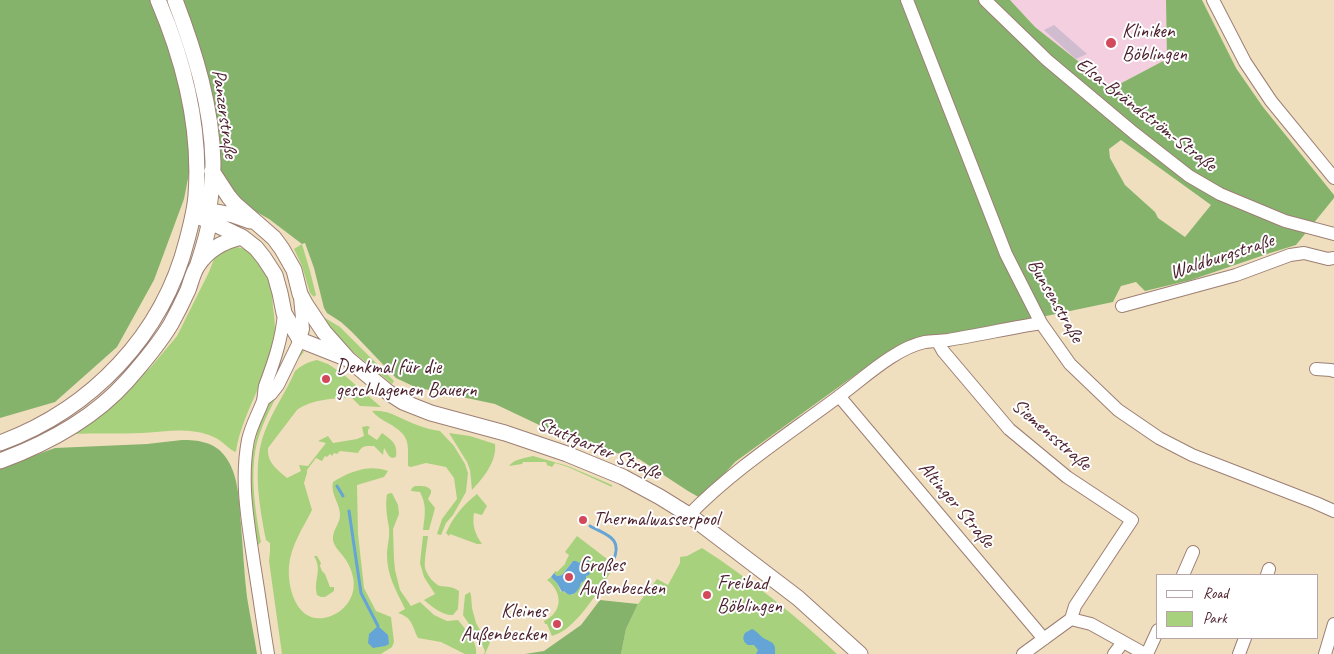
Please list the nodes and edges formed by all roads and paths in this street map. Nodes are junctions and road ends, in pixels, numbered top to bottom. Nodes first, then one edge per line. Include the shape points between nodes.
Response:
1 (158, 0) edge
2 (175, 0) edge
3 (907, 0) edge
4 (985, 0) edge
5 (1213, 0) edge
6 (212, 171) junction
7 (1334, 178) edge
8 (204, 216) junction
9 (256, 222) junction
10 (1334, 234) edge
11 (242, 237) junction
12 (1334, 258) edge
13 (197, 266) junction
14 (300, 294) junction
15 (1122, 306) dead end
16 (284, 313) junction
17 (1041, 322) junction
18 (299, 333) junction
19 (330, 340) junction
20 (280, 341) junction
21 (938, 342) junction
22 (348, 359) junction
23 (1316, 369) dead end
24 (1334, 371) edge
25 (840, 396) junction
26 (263, 400) junction
27 (0, 443) edge
28 (0, 461) edge
29 (1334, 511) edge
30 (689, 515) junction
31 (1193, 552) dead end
32 (1183, 574) edge
33 (1071, 619) junction
34 (1334, 624) edge
35 (1156, 634) edge
36 (1044, 638) junction
37 (1245, 639) edge
38 (1123, 642) junction
39 (268, 654) edge
40 (860, 654) edge
41 (1024, 654) edge
42 (1114, 654) edge
43 (1146, 654) edge
44 (1239, 654) edge
45 (1325, 654) edge

1 - 8 main road, Panzerstraße via 188,90
2 - 6 main road, Panzerstraße via 204,90 212,144
3 - 17 street, Bunsenstraße via 1006,254
4 - 10 street, Elsa-Brändström-Straße via 1047,60 1189,176 1220,194 1285,221
5 - 7 street via 1250,70
6 - 8 main road, Panzerstraße
6 - 9 main road via 228,197
8 - 9 main road, Stuttgarter Straße via 233,216
8 - 11 main road
8 - 13 main road, Panzerstraße via 203,248
8 - 27 main road via 184,253 164,303 146,332 114,370 63,412
9 - 14 main road, Stuttgarter Straße via 286,254
11 - 13 main road via 218,246
11 - 16 main road via 256,248 272,269
12 - 15 street, Waldburgstraße via 1304,253 1290,255 1236,275
13 - 28 main road, Panzerstraße via 171,324 126,382 74,425
14 - 18 street, Stuttgarter Straße
14 - 19 main road, Stuttgarter Straße
16 - 18 main road
16 - 20 street
17 - 21 street
17 - 29 street, Bunsenstraße via 1070,364 1118,410 1159,438 1192,455
18 - 19 street, Stuttgarter Straße via 317,332
18 - 20 street
18 - 22 main road, Stuttgarter Straße
18 - 26 street via 278,385
19 - 22 main road, Stuttgarter Straße
20 - 26 street
21 - 25 street via 925,342 902,351
21 - 33 street, Siemensstraße via 1009,429 1067,477 1132,520 1075,606
22 - 30 main road, Stuttgarter Straße via 403,402 567,454 623,477
23 - 24 street
25 - 30 street via 741,467
25 - 36 street, Altinger Straße
26 - 39 street via 248,439 244,480
30 - 40 main road, Stuttgarter Straße via 798,598
31 - 32 street
33 - 36 street
33 - 38 street via 1091,624
34 - 45 street
35 - 43 street
36 - 41 street
37 - 44 street
38 - 42 street
38 - 43 street

